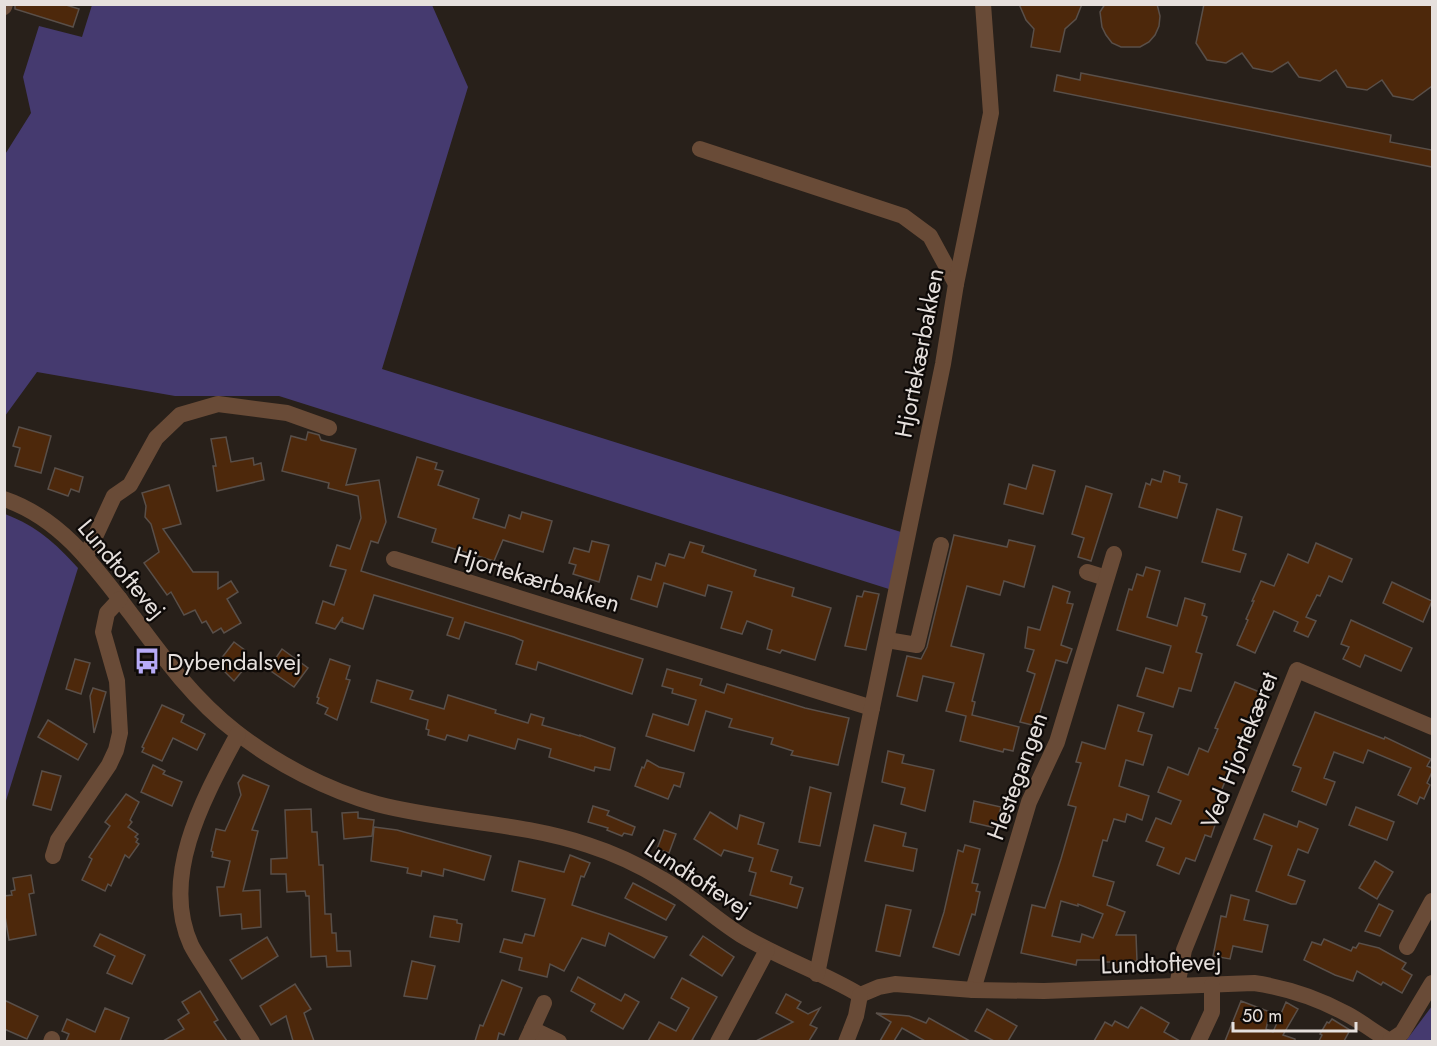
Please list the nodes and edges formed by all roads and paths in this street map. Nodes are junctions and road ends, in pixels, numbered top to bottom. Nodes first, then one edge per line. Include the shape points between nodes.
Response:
1 (983, 4) edge
2 (700, 149) dead end
3 (956, 284) junction
4 (329, 428) dead end
5 (4, 499) edge
6 (941, 545) dead end
7 (1114, 554) dead end
8 (86, 556) junction
9 (394, 559) dead end
10 (1087, 572) dead end
11 (1106, 578) junction
12 (120, 599) junction
13 (887, 640) junction
14 (872, 708) junction
15 (1432, 728) edge
16 (238, 734) junction
17 (53, 856) dead end
18 (1432, 901) edge
19 (1407, 947) dead end
20 (767, 950) junction
21 (817, 974) junction
22 (1432, 983) edge
23 (1212, 985) junction
24 (1177, 986) junction
25 (973, 990) junction
26 (860, 994) junction
27 (544, 1003) dead end
28 (529, 1035) edge
29 (252, 1041) edge
30 (559, 1041) edge
31 (718, 1041) edge
32 (846, 1041) edge
33 (1198, 1041) edge
34 (1390, 1041) edge

1 - 3 street, Hjortekærbakken via 991,113
2 - 3 street via 903,216 930,236
3 - 13 street, Hjortekærbakken
4 - 8 street via 287,413 218,404 180,415 156,438 130,485 114,496
5 - 8 street, Lundtoftevej via 49,523
6 - 13 street via 917,645
7 - 11 street, Hestegangen
8 - 12 street, Lundtoftevej
9 - 14 street, Hjortekærbakken
10 - 11 street
11 - 25 street, Hestegangen via 1057,741 1029,802
12 - 16 street, Lundtoftevej via 189,687
12 - 17 street via 107,613 103,632 117,681 120,733 116,750 63,832
13 - 14 street, Hjortekærbakken
14 - 21 street, Hjortekærbakken
15 - 24 street, Ved Hjortekæret via 1297,670 1184,950
16 - 20 street, Lundtoftevej via 282,762 352,796 543,833 627,860 663,879
16 - 29 street via 194,825 181,879 180,910 191,945
18 - 19 street
20 - 21 street, Lundtoftevej
20 - 31 street
21 - 26 street, Lundtoftevej
22 - 34 street via 1402,1033
23 - 24 street, Lundtoftevej
23 - 33 street via 1212,1012
23 - 34 street, Lundtoftevej via 1254,983 1286,988 1349,1015
24 - 25 street, Lundtoftevej via 1044,992
25 - 26 street, Lundtoftevej via 895,984
26 - 32 street
27 - 28 street
28 - 30 street

